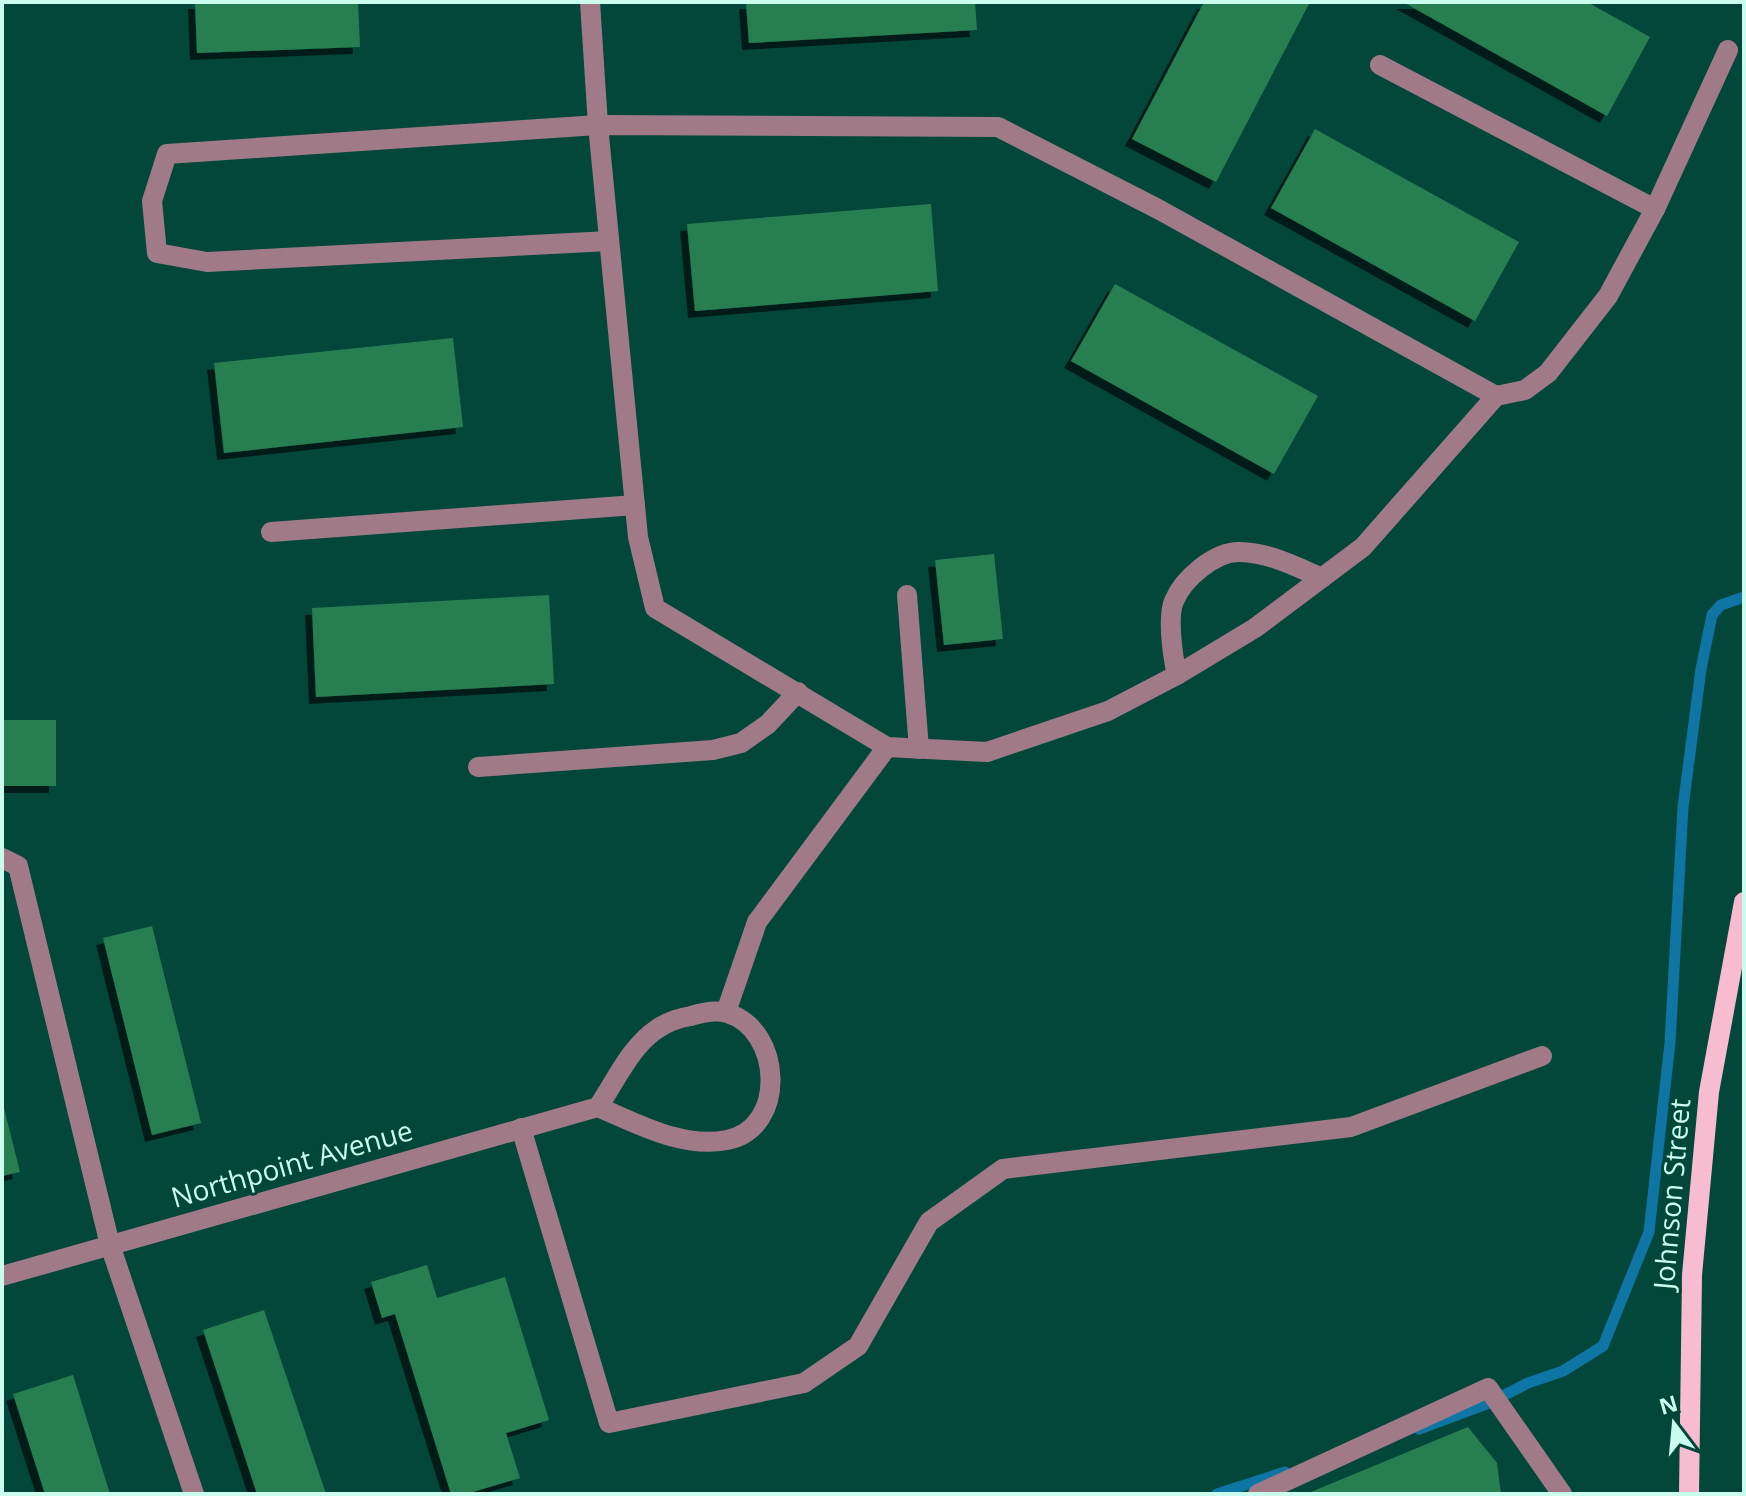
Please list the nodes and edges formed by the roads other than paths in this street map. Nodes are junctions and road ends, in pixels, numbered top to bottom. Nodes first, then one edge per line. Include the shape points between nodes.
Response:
1 (590, 2) edge
2 (1728, 50) dead end
3 (1380, 65) dead end
4 (598, 125) junction
5 (1655, 209) junction
6 (609, 241) junction
7 (1496, 396) junction
8 (635, 505) junction
9 (271, 532) dead end
10 (1322, 578) junction
11 (907, 595) dead end
12 (1177, 675) junction
13 (798, 692) junction
14 (887, 747) junction
15 (919, 749) junction
16 (478, 767) dead end
17 (2, 858) edge
18 (1744, 902) edge
19 (726, 1012) junction
20 (1542, 1056) dead end
21 (598, 1107) junction
22 (521, 1128) junction
23 (110, 1245) junction
24 (2, 1276) edge
25 (194, 1494) edge
26 (1258, 1494) edge
27 (1562, 1494) edge
28 (1689, 1494) edge

1 - 4 street
2 - 5 street
3 - 5 street
4 - 6 street
4 - 6 street via 167,154 152,201 157,253 207,262
4 - 7 street via 998,127
5 - 7 street via 1608,296 1548,373 1525,390
6 - 8 street
7 - 10 street via 1363,547
8 - 9 street
8 - 13 street via 655,608
10 - 12 street via 1255,628
10 - 12 street via 1268,555 1236,551 1201,564 1173,602 1171,651
11 - 15 street
12 - 15 street via 1108,711 987,752
13 - 14 street
13 - 16 street via 741,743 713,750
14 - 15 street
14 - 19 street via 757,922
17 - 23 street via 18,866
18 - 28 main road, Johnson Street via 1709,1092 1692,1275
19 - 21 street via 702,1013 656,1030 636,1049
19 - 21 street via 747,1023 768,1060 769,1102 748,1131 730,1140 671,1137
20 - 22 street via 1351,1127 1003,1169 929,1222 858,1346 804,1383 609,1423
21 - 22 street, Northpoint Avenue
22 - 23 street, Northpoint Avenue
23 - 24 street, Northpoint Avenue
23 - 25 street
26 - 27 street via 1488,1388

